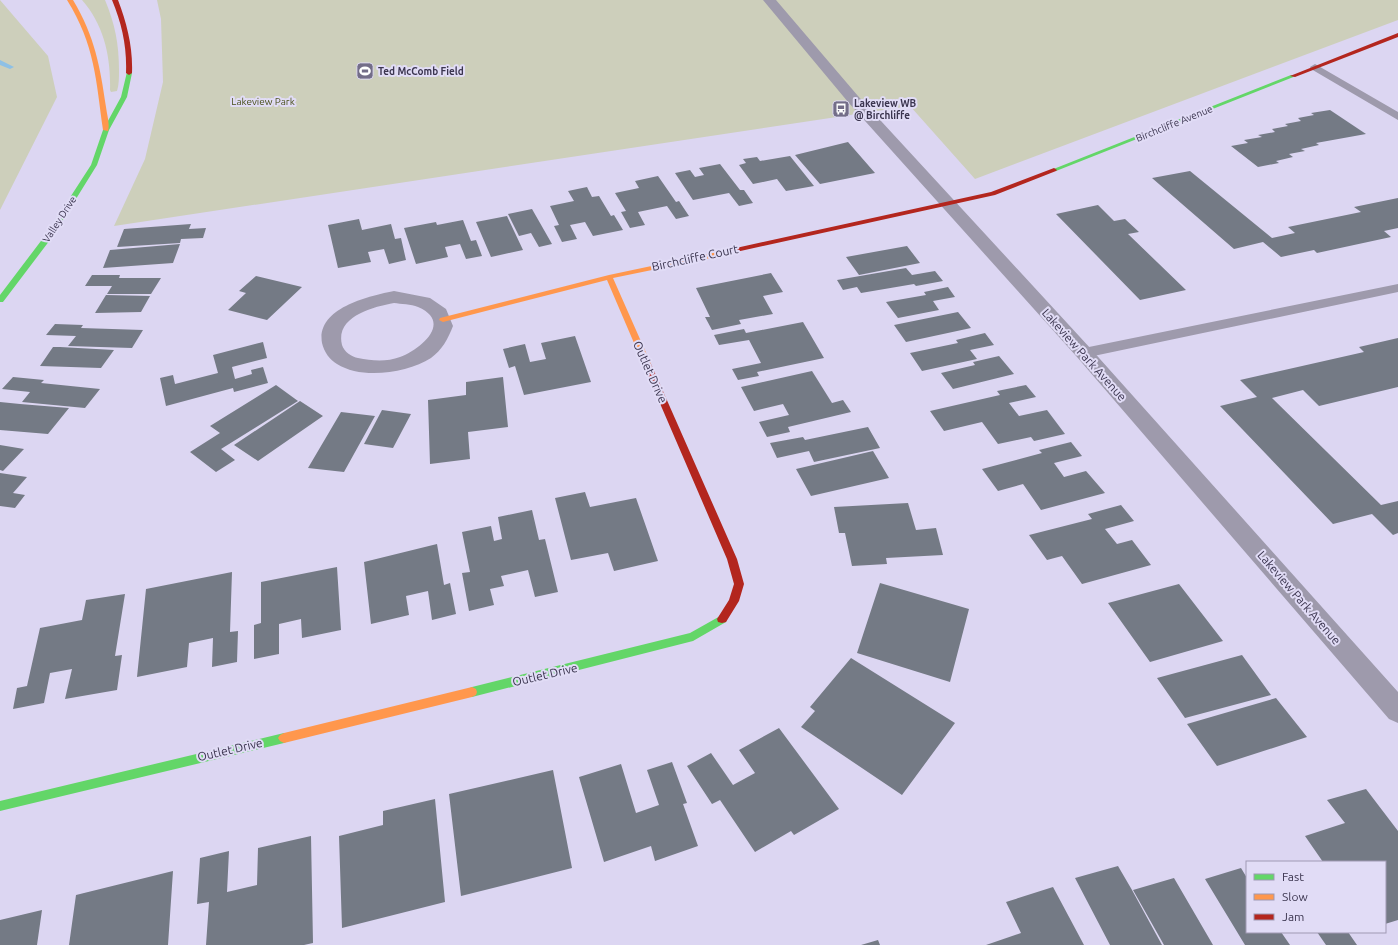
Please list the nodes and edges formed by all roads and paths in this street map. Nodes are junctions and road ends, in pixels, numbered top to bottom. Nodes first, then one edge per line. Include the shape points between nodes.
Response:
1 (70, 0) edge
2 (115, 0) edge
3 (769, 0) edge
4 (1398, 35) edge
5 (1315, 67) junction
6 (1398, 117) edge
7 (106, 130) junction
8 (948, 205) junction
9 (608, 276) junction
10 (1398, 288) edge
11 (0, 300) edge
12 (443, 320) junction
13 (1084, 353) junction
14 (1398, 711) edge
15 (0, 806) edge

1 - 7 street, Valley Drive via 80,12 96,50
2 - 7 street, Valley Drive via 122,14 127,37 128,80 123,99
3 - 8 street, Lakeview Park Avenue
4 - 5 street, Birchcliffe Avenue
5 - 6 lane
5 - 8 street, Birchcliffe Avenue via 993,194
7 - 11 street, Valley Drive via 94,163 70,202 40,250
8 - 9 street, Birchcliffe Court
8 - 13 street, Lakeview Park Avenue
9 - 12 street, Birchcliffe Court
9 - 15 street, Outlet Drive via 732,559 739,584 734,601 723,618 693,637 609,660
10 - 13 lane
12 - 12 street via 437,310 413,298 375,300 356,307 342,317 333,328 330,341 334,352 347,362 365,367 391,367 411,361 427,352 439,341 444,329
13 - 14 street, Lakeview Park Avenue

